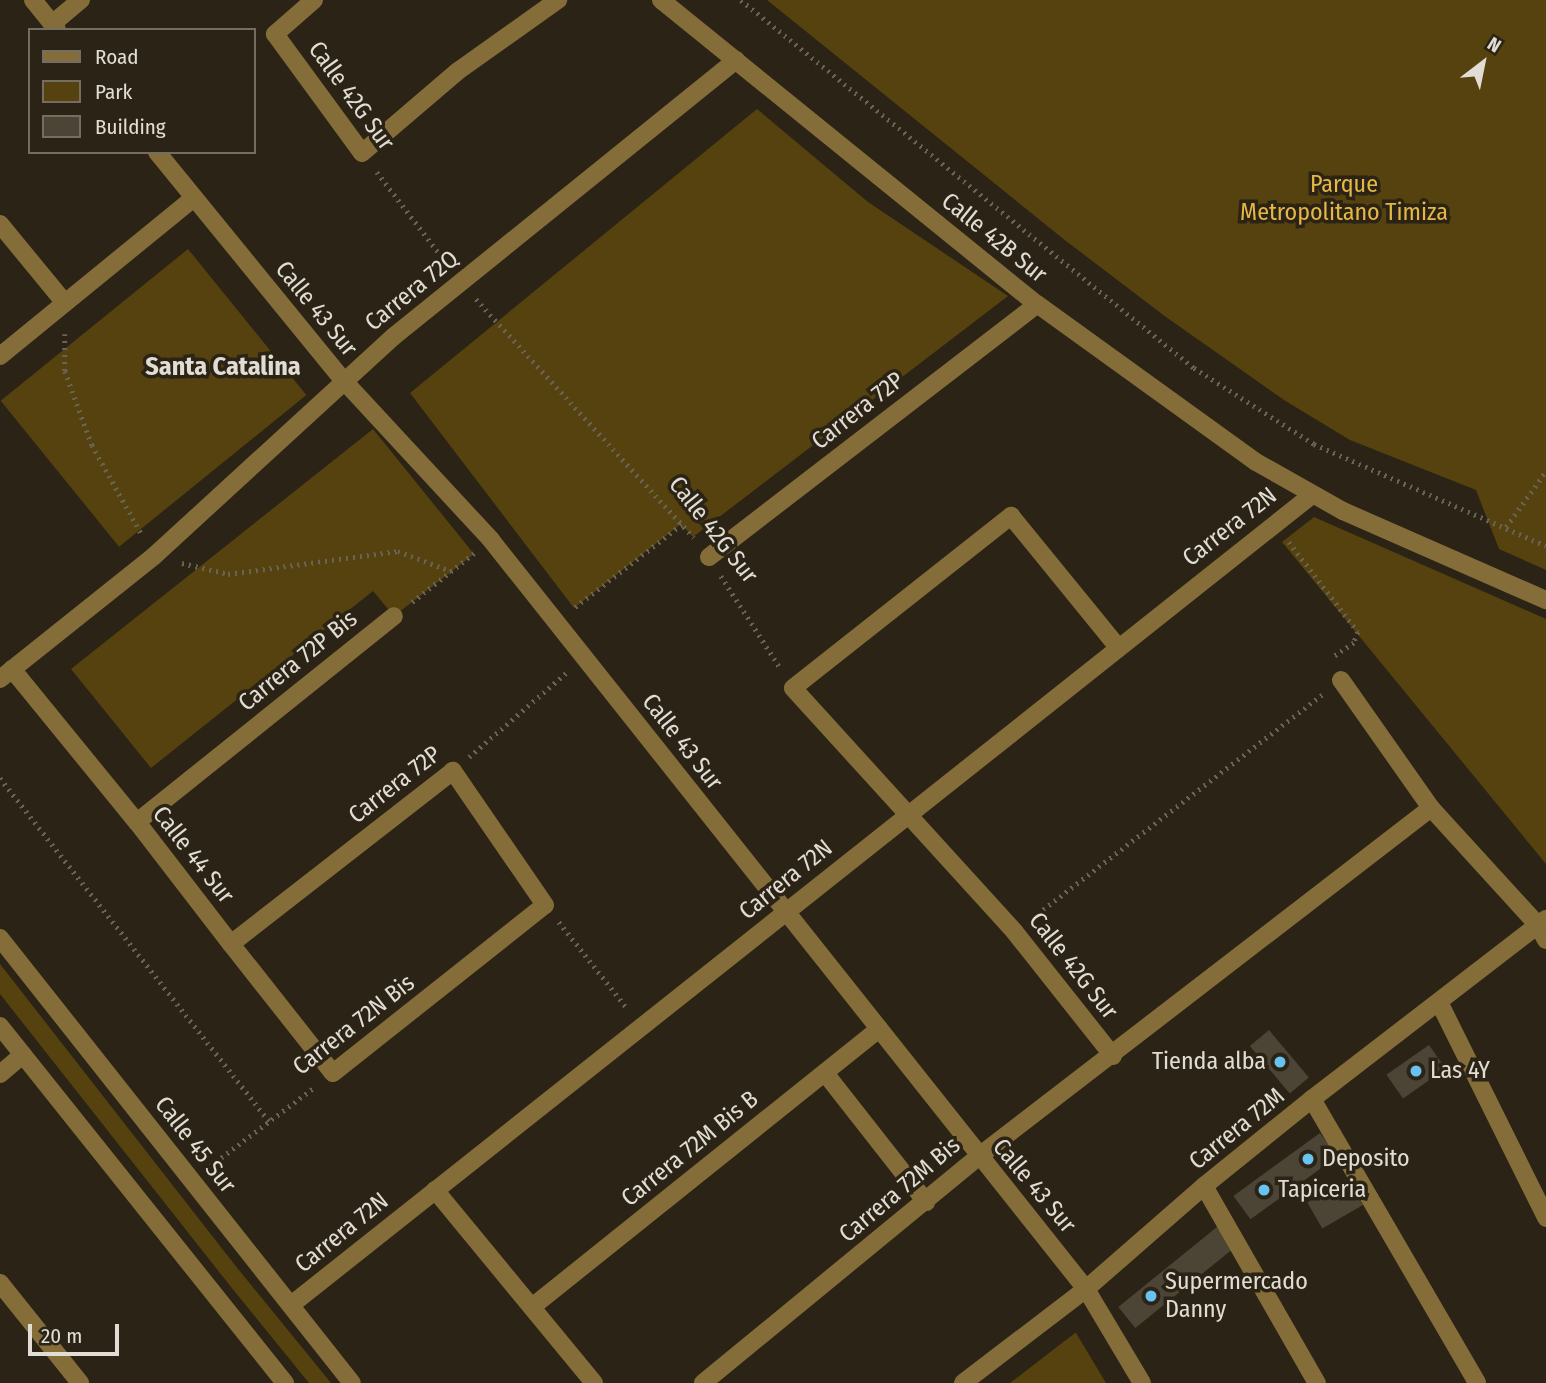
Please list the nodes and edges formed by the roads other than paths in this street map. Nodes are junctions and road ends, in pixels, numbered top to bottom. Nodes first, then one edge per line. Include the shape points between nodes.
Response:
1 (33, 0) edge
2 (80, 0) edge
3 (314, 0) edge
4 (558, 0) edge
5 (661, 0) edge
6 (54, 27) edge
7 (736, 60) junction
8 (159, 154) edge
9 (194, 198) junction
10 (0, 223) edge
11 (65, 303) junction
12 (1037, 304) junction
13 (0, 356) edge
14 (344, 381) junction
15 (1312, 495) junction
16 (709, 557) road end
17 (1546, 600) edge
18 (394, 616) road end
19 (1118, 647) junction
20 (6, 674) edge
21 (1341, 680) road end
22 (1431, 808) junction
23 (907, 815) junction
24 (137, 822) junction
25 (545, 905) joint
26 (786, 911) junction
27 (1543, 928) edge
28 (0, 938) edge
29 (231, 944) junction
30 (1439, 1002) junction
31 (0, 1026) edge
32 (879, 1029) junction
33 (23, 1055) junction
34 (1113, 1056) junction
35 (333, 1073) joint
36 (825, 1073) junction
37 (0, 1074) edge
38 (1312, 1099) junction
39 (978, 1157) junction
40 (1205, 1185) junction
41 (435, 1190) junction
42 (926, 1202) junction
43 (1546, 1218) edge
44 (0, 1283) edge
45 (1086, 1289) junction
46 (291, 1305) junction
47 (532, 1307) junction
48 (80, 1383) edge
49 (285, 1383) edge
50 (352, 1383) edge
51 (594, 1383) edge
52 (703, 1383) edge
53 (963, 1383) edge
54 (1142, 1383) edge
55 (1317, 1383) edge
56 (1477, 1383) edge

1 - 6 street
2 - 6 street
3 - 4 street, Calle 42G Sur via 275,34 362,153 458,71
5 - 7 street, Calle 42B Sur
7 - 12 street, Calle 42B Sur
7 - 14 street, Carrera 72Q
8 - 9 street, Calle 43 Sur
9 - 11 street
9 - 14 street, Calle 43 Sur
10 - 11 street
11 - 13 street
12 - 15 street, Calle 42B Sur via 1256,462
12 - 16 street, Carrera 72P
14 - 20 street, Carrera 72Q via 154,556
14 - 26 street, Calle 43 Sur via 491,540
15 - 17 street, Calle 42B Sur
15 - 19 street, Carrera 72N
18 - 24 street, Carrera 72P Bis
19 - 23 street, Carrera 72N
19 - 23 street, Calle 42G Sur via 1011,516 793,688
20 - 24 street, Calle 44 Sur
21 - 22 street
22 - 27 street
22 - 34 street, Carrera 72M Bis
23 - 26 street, Carrera 72N
23 - 34 street, Calle 42G Sur via 1014,931
24 - 29 street, Calle 44 Sur
25 - 29 street, Carrera 72P via 453,771
25 - 35 street, Carrera 72N Bis
26 - 32 street, Calle 43 Sur
26 - 41 street, Carrera 72N
27 - 30 street, Carrera 72M
28 - 46 street, Calle 45 Sur
29 - 35 street, Calle 44 Sur
30 - 38 street, Carrera 72M
30 - 43 street
31 - 33 street
32 - 36 street, Carrera 72M Bis B
32 - 39 street, Calle 43 Sur
33 - 37 street
33 - 49 street
34 - 39 street, Carrera 72M Bis
36 - 42 street
36 - 47 street, Carrera 72M Bis B
38 - 40 street, Carrera 72M
38 - 56 street
39 - 42 street, Carrera 72M Bis
39 - 45 street, Calle 43 Sur
40 - 45 street, Carrera 72M
40 - 55 street
41 - 46 street, Carrera 72N
41 - 47 street
42 - 52 street, Carrera 72M Bis
44 - 48 street
45 - 53 street, Carrera 72M
45 - 54 street, Calle 43 Sur
46 - 50 street, Calle 45 Sur
47 - 51 street

